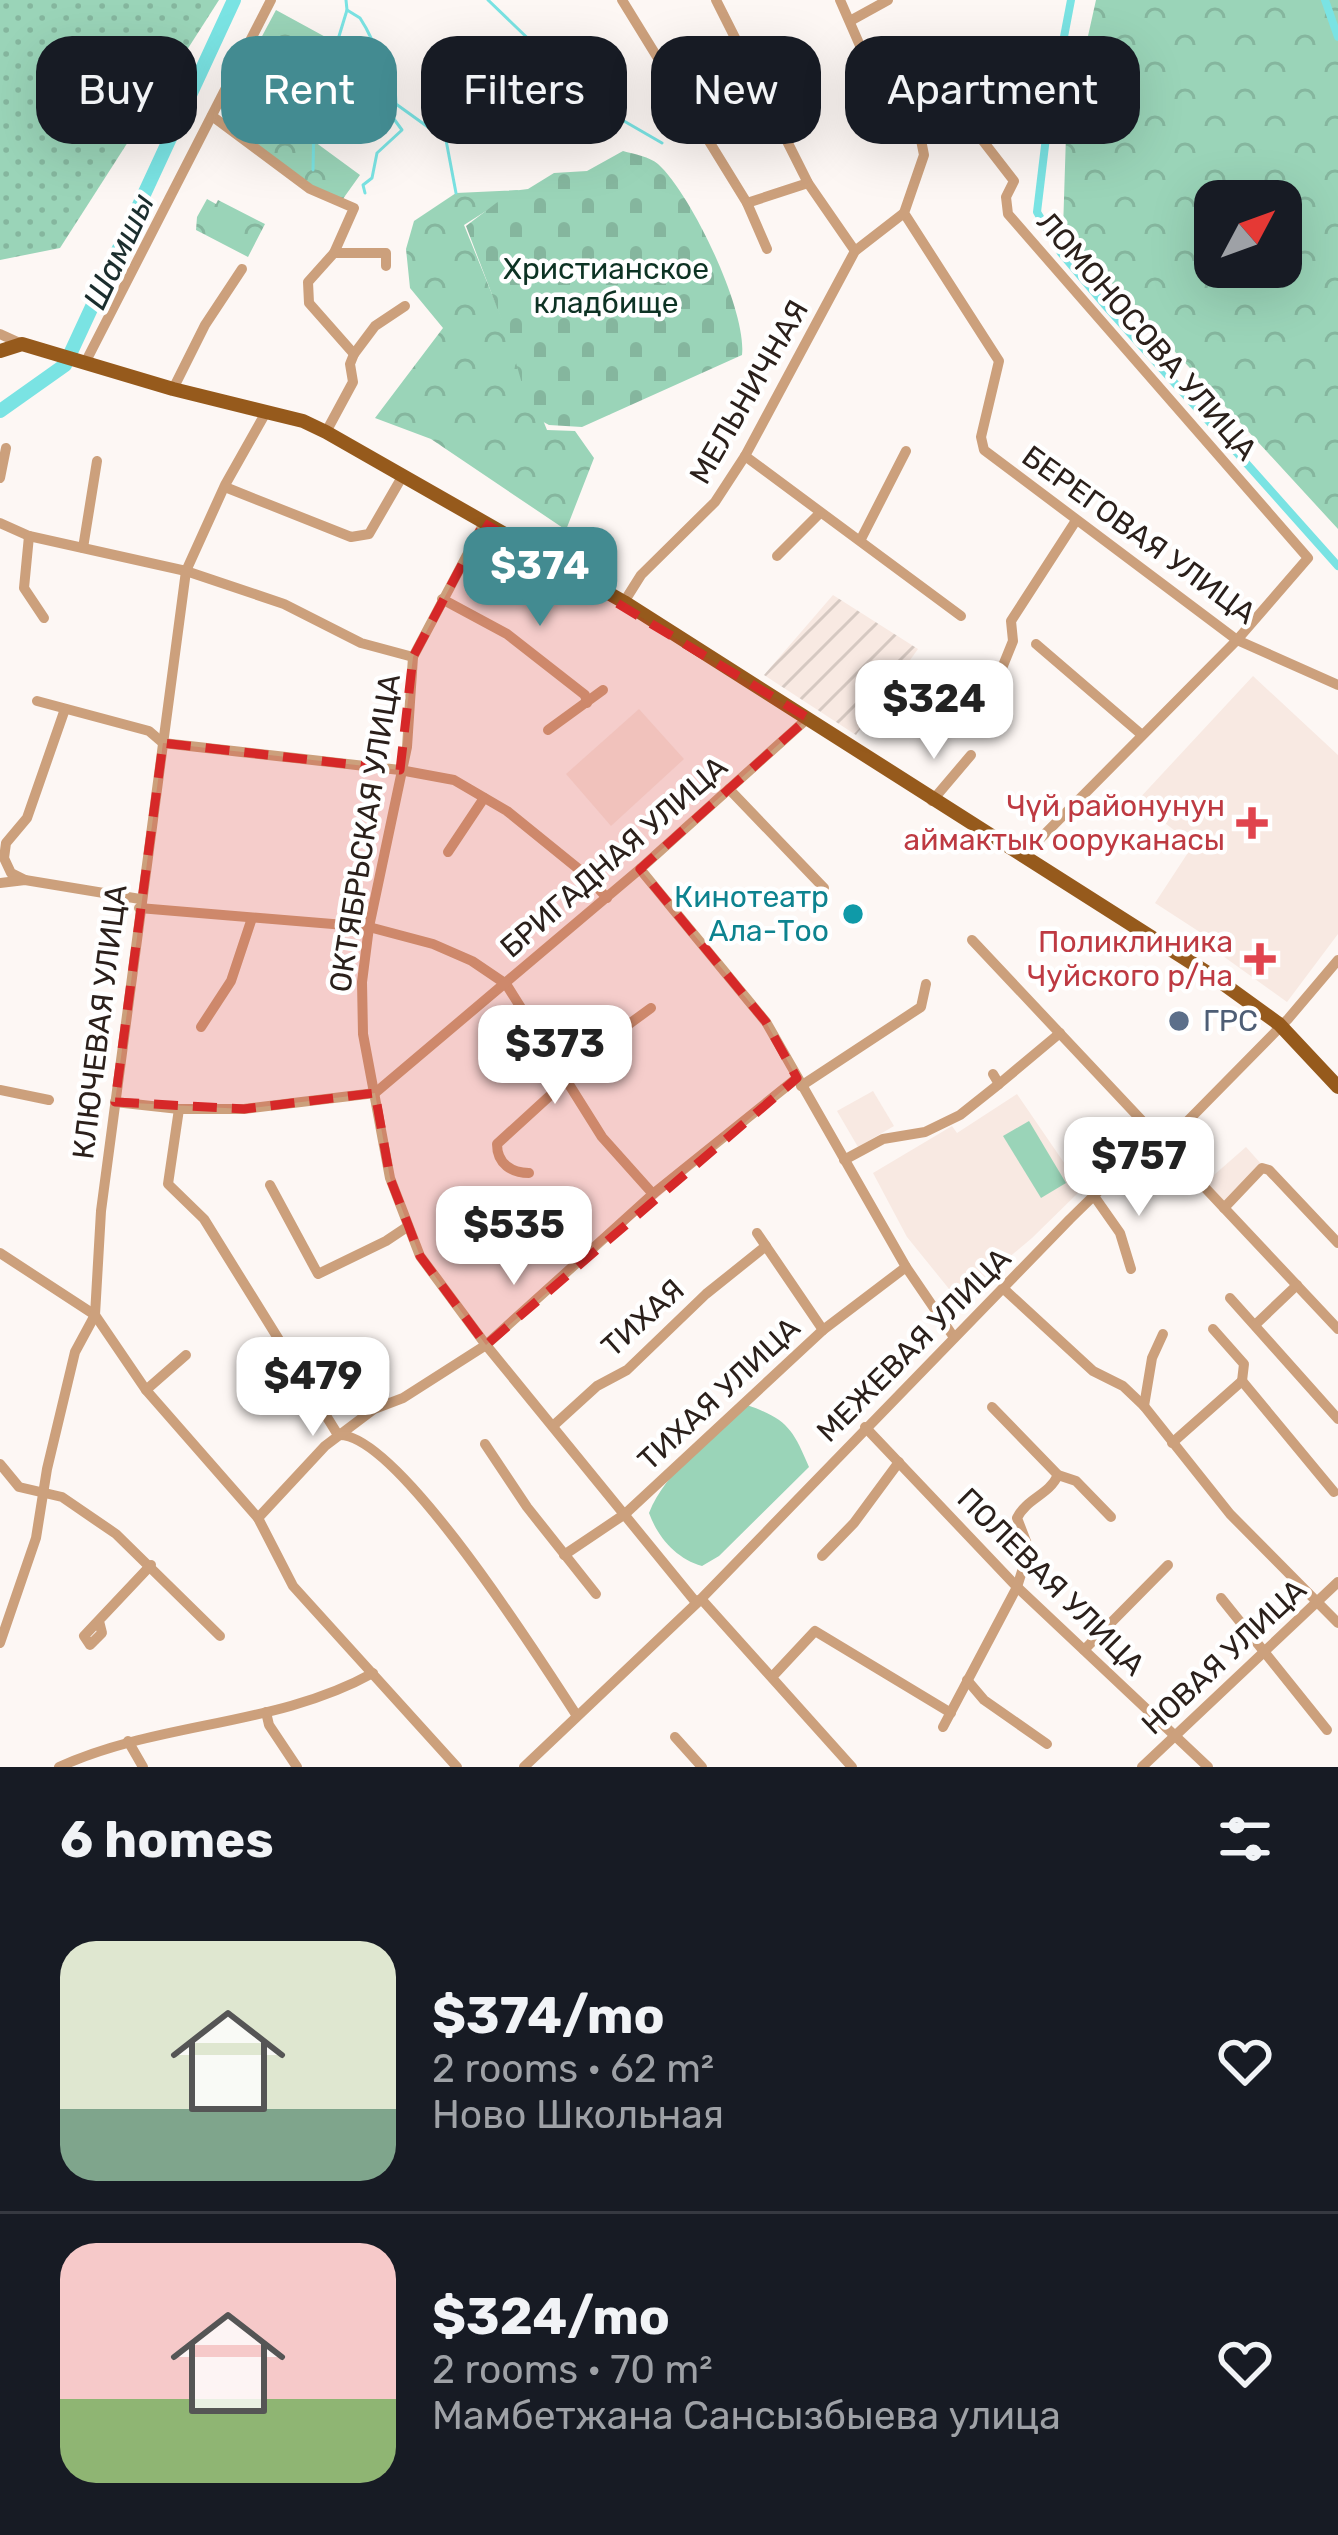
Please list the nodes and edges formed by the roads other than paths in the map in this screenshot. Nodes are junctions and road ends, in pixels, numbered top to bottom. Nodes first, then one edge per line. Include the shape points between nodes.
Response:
1 (271, 0) edge
2 (622, 0) edge
3 (716, 0) edge
4 (840, 0) edge
5 (888, 0) edge
6 (850, 21) junction
7 (856, 36) edge
8 (212, 116) junction
9 (922, 144) edge
10 (985, 144) edge
11 (808, 183) junction
12 (747, 203) junction
13 (904, 213) junction
14 (767, 249) dead end
15 (855, 251) junction
16 (334, 253) junction
17 (386, 266) dead end
18 (242, 268) dead end
19 (405, 306) dead end
20 (0, 334) edge
21 (22, 344) junction
22 (0, 351) edge
23 (354, 354) junction
24 (82, 362) junction
25 (173, 389) junction
26 (266, 414) junction
27 (326, 432) junction
28 (6, 448) dead end
29 (906, 452) dead end
30 (745, 456) junction
31 (97, 460) dead end
32 (402, 477) junction
33 (0, 478) edge
34 (224, 487) junction
35 (820, 512) junction
36 (1075, 522) junction
37 (484, 523) junction
38 (0, 524) edge
39 (29, 536) junction
40 (861, 539) junction
41 (83, 548) junction
42 (777, 556) dead end
43 (186, 572) junction
44 (442, 599) junction
45 (624, 602) junction
46 (961, 616) dead end
47 (44, 619) dead end
48 (1238, 640) junction
49 (1036, 644) dead end
50 (413, 657) junction
51 (1007, 680) dead end
52 (1338, 685) edge
53 (603, 690) dead end
54 (37, 701) dead end
55 (587, 703) junction
56 (64, 709) junction
57 (808, 718) junction
58 (548, 730) dead end
59 (1142, 735) junction
60 (163, 743) junction
61 (971, 755) dead end
62 (400, 770) junction
63 (729, 789) junction
64 (484, 798) junction
65 (932, 801) junction
66 (448, 852) dead end
67 (1022, 857) junction
68 (640, 869) junction
69 (21, 881) junction
70 (0, 883) edge
71 (824, 888) dead end
72 (607, 898) junction
73 (139, 903) junction
74 (252, 918) junction
75 (369, 927) junction
76 (972, 940) dead end
77 (1338, 961) edge
78 (506, 984) junction
79 (926, 984) dead end
80 (651, 1008) dead end
81 (1280, 1024) junction
82 (202, 1027) dead end
83 (1060, 1033) junction
84 (564, 1077) junction
85 (799, 1082) junction
86 (1338, 1087) edge
87 (0, 1090) edge
88 (374, 1093) junction
89 (49, 1100) dead end
90 (115, 1102) junction
91 (179, 1109) junction
92 (1165, 1144) junction
93 (844, 1160) junction
94 (529, 1173) dead end
95 (270, 1185) dead end
96 (653, 1194) junction
97 (1094, 1196) junction
98 (1224, 1208) junction
99 (407, 1227) junction
100 (757, 1232) dead end
101 (1338, 1243) edge
102 (766, 1246) junction
103 (0, 1253) edge
104 (906, 1267) junction
105 (1131, 1269) dead end
106 (1297, 1285) junction
107 (1005, 1290) junction
108 (1230, 1298) dead end
109 (95, 1315) junction
110 (1255, 1325) junction
111 (1214, 1329) dead end
112 (1338, 1329) edge
113 (823, 1330) junction
114 (1163, 1334) dead end
115 (953, 1336) junction
116 (486, 1345) junction
117 (367, 1352) dead end
118 (186, 1355) dead end
119 (1242, 1381) junction
120 (306, 1382) junction
121 (146, 1390) junction
122 (1144, 1406) junction
123 (992, 1407) dead end
124 (1338, 1419) edge
125 (553, 1426) junction
126 (865, 1427) junction
127 (338, 1436) junction
128 (1172, 1443) junction
129 (485, 1444) dead end
130 (899, 1462) junction
131 (0, 1464) edge
132 (1058, 1475) junction
133 (44, 1492) junction
134 (1334, 1492) dead end
135 (625, 1514) junction
136 (1111, 1517) dead end
137 (258, 1518) junction
138 (564, 1555) junction
139 (822, 1556) dead end
140 (151, 1565) junction
141 (1168, 1565) dead end
142 (1338, 1582) edge
143 (1017, 1587) junction
144 (596, 1594) dead end
145 (1221, 1598) dead end
146 (700, 1600) junction
147 (1318, 1602) junction
148 (99, 1621) dead end
149 (1338, 1623) edge
150 (220, 1636) dead end
151 (0, 1643) edge
152 (1084, 1650) junction
153 (1264, 1650) junction
154 (373, 1673) junction
155 (772, 1677) junction
156 (967, 1680) junction
157 (266, 1712) junction
158 (951, 1713) junction
159 (577, 1716) junction
160 (943, 1727) dead end
161 (1327, 1730) dead end
162 (1173, 1736) junction
163 (675, 1737) dead end
164 (128, 1741) junction
165 (1047, 1744) dead end
166 (59, 1767) edge
167 (143, 1767) edge
168 (297, 1767) edge
169 (457, 1767) edge
170 (524, 1767) edge
171 (702, 1767) edge
172 (852, 1767) edge
173 (1142, 1767) edge
174 (1208, 1767) edge

1 - 8 street
2 - 12 street
3 - 11 street
4 - 6 street
5 - 6 street
6 - 7 street
8 - 16 street via 310,189 354,208
8 - 24 street
9 - 13 street
10 - 48 street, ЛОМОНОСОВА УЛИЦА via 1014,181 1008,214 1308,558
11 - 12 street
11 - 15 street
12 - 14 street
13 - 15 street, МЕЛЬНИЧНАЯ
13 - 36 street, БЕРЕГОВАЯ УЛИЦА via 999,361 980,437 984,450
15 - 30 street, МЕЛЬНИЧНАЯ
16 - 17 street via 386,254
16 - 23 street via 308,283 309,303
18 - 25 street
19 - 23 street
20 - 21 street
21 - 22 main road
21 - 24 main road
23 - 27 street via 353,382
24 - 25 main road
25 - 26 main road
26 - 27 main road
26 - 34 street, КЛЮЧЕВАЯ УЛИЦА
27 - 32 main road
28 - 33 street
29 - 40 street
30 - 35 street
30 - 45 street, МЕЛЬНИЧНАЯ via 716,502
31 - 41 street
32 - 34 street via 369,535 351,537
32 - 37 main road
34 - 43 street, КЛЮЧЕВАЯ УЛИЦА
35 - 40 street
35 - 42 street
36 - 48 street, БЕРЕГОВАЯ УЛИЦА
36 - 51 street via 1011,621 1013,641 1000,673
37 - 44 street, ОКТЯБРЬСКАЯ УЛИЦА
37 - 45 main road
38 - 39 street
39 - 41 street
39 - 47 street via 24,588
40 - 46 street
41 - 43 street
43 - 50 street
43 - 60 street, КЛЮЧЕВАЯ УЛИЦА
44 - 50 street, ОКТЯБРЬСКАЯ УЛИЦА
44 - 55 street via 535,654
45 - 57 main road
48 - 52 street, БЕРЕГОВАЯ УЛИЦА
48 - 59 street
49 - 59 street
50 - 62 street, ОКТЯБРЬСКАЯ УЛИЦА
53 - 55 street
54 - 56 street
55 - 58 street
56 - 60 street via 149,731
56 - 69 street via 26,818 6,843 4,858
57 - 63 street, БРИГАДНАЯ УЛИЦА
57 - 65 main road
59 - 67 street
60 - 62 street
60 - 73 street, КЛЮЧЕВАЯ УЛИЦА
61 - 65 street
62 - 64 street via 454,780
62 - 75 street, ОКТЯБРЬСКАЯ УЛИЦА
63 - 68 street, БРИГАДНАЯ УЛИЦА
63 - 71 street
64 - 66 street
64 - 72 street via 560,852
65 - 67 main road
67 - 81 main road
68 - 72 street, БРИГАДНАЯ УЛИЦА
68 - 85 street via 766,1022
69 - 70 street
69 - 73 street
72 - 78 street, БРИГАДНАЯ УЛИЦА
73 - 74 street
73 - 90 street, КЛЮЧЕВАЯ УЛИЦА
74 - 75 street
74 - 82 street via 231,981
75 - 78 street via 433,944
75 - 88 street, ОКТЯБРЬСКАЯ УЛИЦА via 362,1034
76 - 83 street
77 - 81 street, МЕЖЕВАЯ УЛИЦА
78 - 84 street
78 - 88 street, БРИГАДНАЯ УЛИЦА
79 - 85 street via 921,1007
80 - 84 street
81 - 86 main road
81 - 92 street, МЕЖЕВАЯ УЛИЦА
83 - 92 street
83 - 93 street via 960,1114
84 - 94 street via 497,1144 505,1165
84 - 96 street via 602,1137
85 - 93 street
85 - 96 street
87 - 89 street
88 - 91 street
88 - 99 street, ОКТЯБРЬСКАЯ УЛИЦА
90 - 91 street
90 - 109 street, КЛЮЧЕВАЯ УЛИЦА
91 - 120 street via 168,1184 204,1219
92 - 97 street, МЕЖЕВАЯ УЛИЦА
92 - 98 street
93 - 104 street
95 - 99 street via 318,1274
96 - 116 street
97 - 105 street via 1120,1233
97 - 107 street, МЕЖЕВАЯ УЛИЦА
98 - 101 street via 1262,1168 1269,1170
98 - 106 street
99 - 116 street, ОКТЯБРЬСКАЯ УЛИЦА
100 - 102 street
102 - 113 street
102 - 125 street, ТИХАЯ
103 - 109 street
104 - 113 street, ТИХАЯ УЛИЦА
104 - 115 street
106 - 110 street
106 - 112 street
107 - 115 street, МЕЖЕВАЯ УЛИЦА
107 - 122 street via 1061,1345
108 - 110 street
109 - 121 street
109 - 133 street, КЛЮЧЕВАЯ УЛИЦА via 75,1352
110 - 124 street
111 - 119 street via 1244,1364
113 - 135 street, ТИХАЯ УЛИЦА
114 - 122 street
115 - 126 street, МЕЖЕВАЯ УЛИЦА
116 - 125 street, ОКТЯБРЬСКАЯ УЛИЦА
116 - 127 street
117 - 120 street
118 - 121 street
119 - 128 street
119 - 134 street
120 - 127 street
121 - 137 street
122 - 128 street
123 - 132 street
125 - 135 street, ОКТЯБРЬСКАЯ УЛИЦА
126 - 130 street, ПОЛЕВАЯ УЛИЦА
126 - 146 street, МЕЖЕВАЯ УЛИЦА
127 - 137 street
127 - 159 street via 367,1443 420,1496
128 - 147 street via 1271,1560
129 - 138 street
130 - 139 street
130 - 143 street, ПОЛЕВАЯ УЛИЦА
131 - 133 street via 19,1487
132 - 136 street via 1076,1481
132 - 143 street via 1017,1518 1030,1549
133 - 140 street via 62,1497
133 - 151 street, КЛЮЧЕВАЯ УЛИЦА via 26,1577
135 - 138 street, ТИХАЯ УЛИЦА
135 - 146 street, ОКТЯБРЬСКАЯ УЛИЦА
137 - 154 street via 293,1586
138 - 144 street
140 - 148 street
140 - 150 street
141 - 152 street
142 - 147 street, НОВАЯ УЛИЦА
143 - 152 street, ПОЛЕВАЯ УЛИЦА
143 - 156 street
145 - 153 street
146 - 155 street, ОКТЯБРЬСКАЯ УЛИЦА
146 - 159 street, МЕЖЕВАЯ УЛИЦА
147 - 149 street
147 - 153 street, НОВАЯ УЛИЦА
152 - 162 street, ПОЛЕВАЯ УЛИЦА
153 - 161 street
153 - 162 street, НОВАЯ УЛИЦА
154 - 157 street
154 - 169 street
155 - 158 street via 815,1631
155 - 172 street, ОКТЯБРЬСКАЯ УЛИЦА
156 - 158 street
156 - 165 street
157 - 164 street
157 - 168 street
158 - 160 street
159 - 170 street, МЕЖЕВАЯ УЛИЦА
162 - 173 street, НОВАЯ УЛИЦА
162 - 174 street, ПОЛЕВАЯ УЛИЦА
163 - 171 street
164 - 166 street
164 - 167 street

